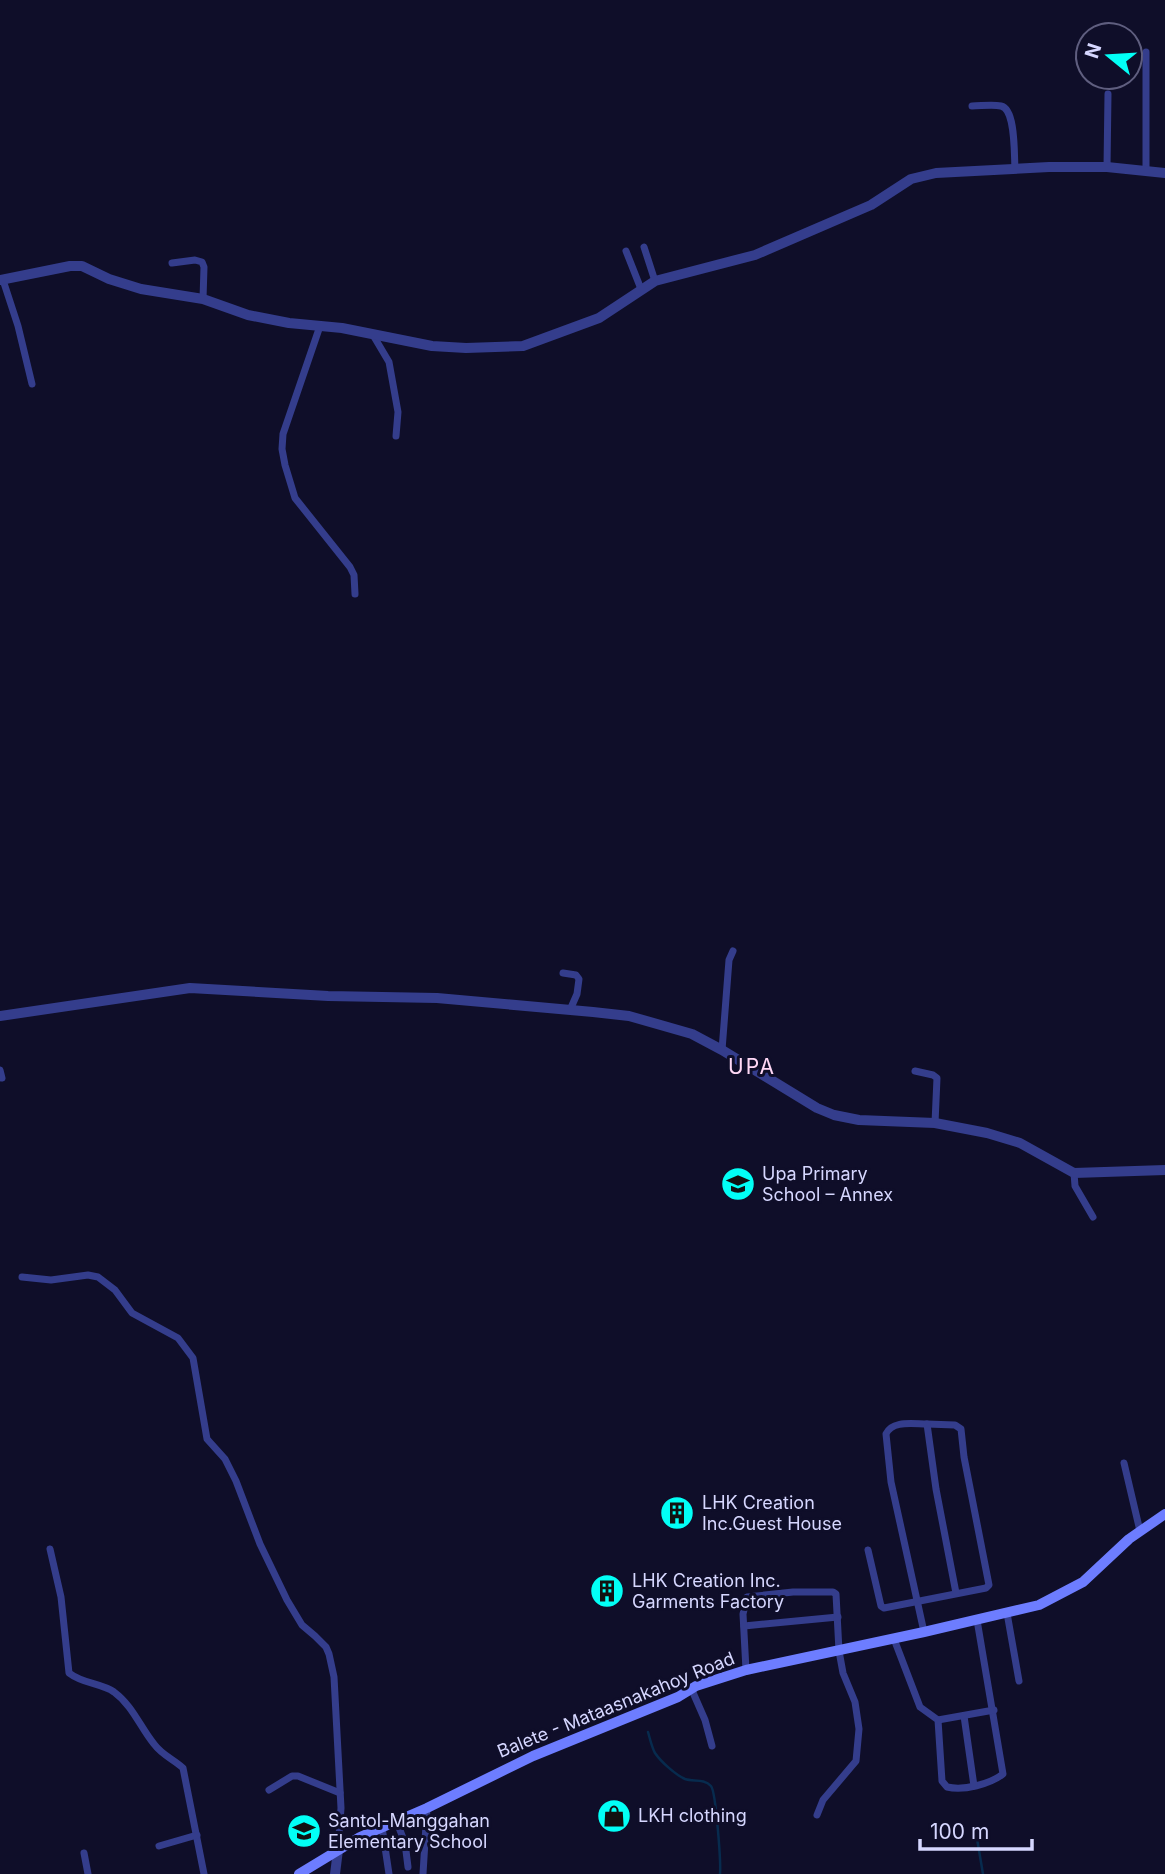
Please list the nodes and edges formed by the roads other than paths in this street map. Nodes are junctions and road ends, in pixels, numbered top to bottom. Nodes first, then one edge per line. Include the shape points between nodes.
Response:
1 (1146, 52) dead end
2 (1108, 94) dead end
3 (972, 106) dead end
4 (1107, 167) junction
5 (1015, 169) junction
6 (1146, 171) junction
7 (1165, 173) edge
8 (644, 247) dead end
9 (626, 251) dead end
10 (172, 263) dead end
11 (2, 280) edge
12 (655, 281) junction
13 (640, 289) junction
14 (203, 299) junction
15 (320, 326) junction
16 (373, 335) junction
17 (32, 384) dead end
18 (396, 436) dead end
19 (355, 594) dead end
20 (733, 951) dead end
21 (563, 973) dead end
22 (570, 1010) junction
23 (0, 1016) edge
24 (0, 1024) edge
25 (722, 1050) junction
26 (915, 1071) dead end
27 (935, 1123) junction
28 (1165, 1170) edge
29 (1074, 1173) junction
30 (1093, 1217) dead end
31 (22, 1277) dead end
32 (927, 1424) junction
33 (1124, 1462) dead end
34 (1165, 1514) edge
35 (1143, 1528) junction
36 (50, 1549) dead end
37 (868, 1550) dead end
38 (956, 1593) junction
39 (916, 1602) junction
40 (1007, 1613) junction
41 (838, 1616) junction
42 (976, 1620) junction
43 (744, 1626) junction
44 (924, 1632) junction
45 (894, 1639) junction
46 (839, 1651) junction
47 (746, 1670) junction
48 (1019, 1682) dead end
49 (691, 1688) junction
50 (994, 1710) junction
51 (964, 1716) junction
52 (938, 1720) junction
53 (712, 1746) dead end
54 (974, 1786) junction
55 (269, 1790) dead end
56 (340, 1793) junction
57 (427, 1808) junction
58 (817, 1815) dead end
59 (396, 1821) junction
60 (382, 1827) junction
61 (197, 1835) junction
62 (159, 1846) dead end
63 (338, 1850) junction
64 (84, 1853) dead end
65 (408, 1867) dead end
66 (88, 1874) edge
67 (204, 1874) edge
68 (299, 1874) edge
69 (335, 1874) edge
70 (389, 1874) edge
71 (423, 1874) edge

1 - 6 street
2 - 4 street
3 - 5 street via 1007,109
4 - 5 street
4 - 6 street
5 - 12 street via 936,173 911,179 871,205 755,255
6 - 7 street
8 - 12 street
9 - 13 street
10 - 14 street via 202,262
11 - 14 street via 82,266 141,289
11 - 17 street
12 - 13 street
13 - 16 street via 598,318 523,346 432,346
14 - 15 street via 248,314
15 - 16 street
15 - 19 street via 282,449 295,498 350,567
16 - 18 street via 389,362 398,412
20 - 25 street
21 - 22 street via 579,979
22 - 23 street via 437,998 190,988
22 - 25 street via 661,1024
23 - 24 street
25 - 27 street via 834,1115
26 - 27 street via 937,1078
27 - 29 street via 1020,1143
28 - 29 street
29 - 30 street via 1074,1186
31 - 56 street via 98,1277 132,1313 178,1338 193,1358 207,1439 236,1481 287,1600 302,1625 329,1654
32 - 38 street
32 - 38 street via 961,1429 989,1584
32 - 39 street via 893,1425 886,1434 891,1482
33 - 35 street
34 - 35 main road, Balete - Mataasnakahoy Road
35 - 40 main road, Balete - Mataasnakahoy Road via 1083,1581 1039,1605
36 - 61 street via 61,1597 69,1673 111,1690 125,1701 154,1745 183,1768
37 - 39 street via 881,1606
38 - 39 street
39 - 44 street
40 - 42 main road, Balete - Mataasnakahoy Road
40 - 48 street
41 - 43 street
41 - 43 street via 833,1592 793,1592 747,1597
41 - 46 street
42 - 44 main road, Balete - Mataasnakahoy Road
42 - 50 street
43 - 47 street
44 - 45 main road, Balete - Mataasnakahoy Road
45 - 46 main road, Balete - Mataasnakahoy Road
45 - 52 street via 920,1707
46 - 47 main road, Balete - Mataasnakahoy Road
46 - 58 street via 857,1714 856,1760 823,1800
47 - 49 main road, Balete - Mataasnakahoy Road
49 - 53 street
49 - 57 main road, Balete - Mataasnakahoy Road
50 - 51 street
50 - 54 street via 1003,1775
51 - 52 street
51 - 54 street
52 - 54 street via 942,1781 956,1789
55 - 56 street via 298,1776
56 - 63 street
57 - 59 main road, Balete - Mataasnakahoy Road
57 - 71 street
59 - 60 main road, Balete - Mataasnakahoy Road
59 - 65 street
60 - 63 main road, Balete - Mataasnakahoy Road
60 - 70 street
61 - 62 street
61 - 67 street
63 - 68 main road, Balete - Mataasnakahoy Road
63 - 69 street
64 - 66 street

